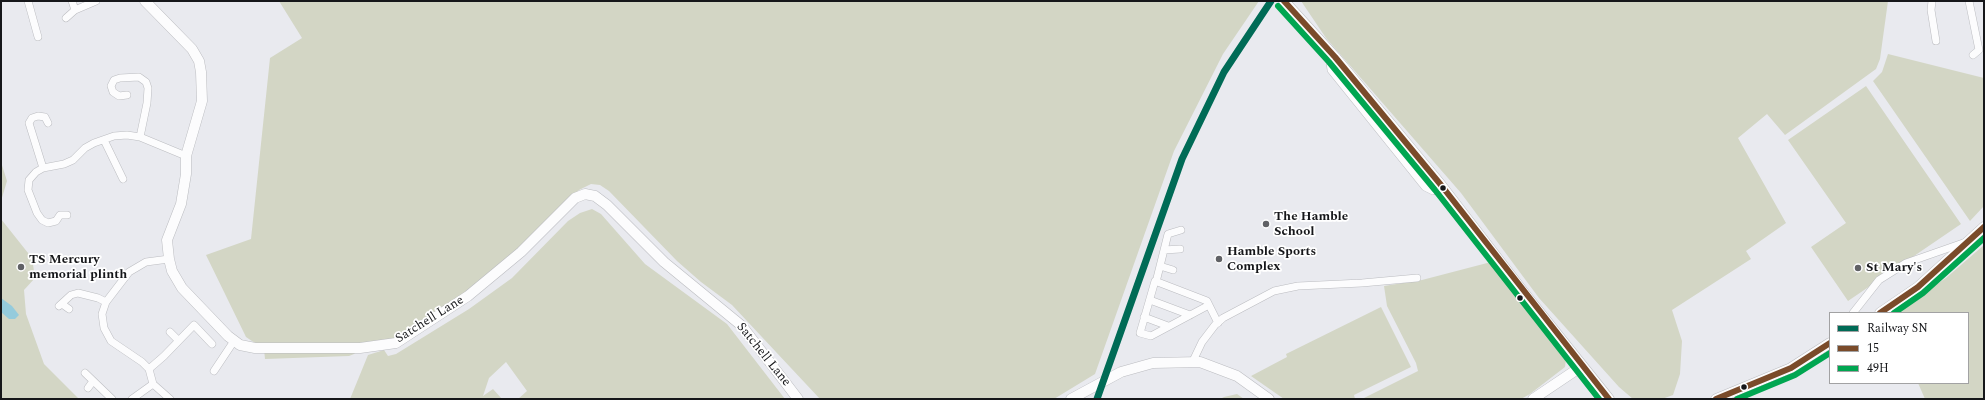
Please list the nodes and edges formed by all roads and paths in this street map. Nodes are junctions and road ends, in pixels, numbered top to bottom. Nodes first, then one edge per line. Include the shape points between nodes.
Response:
1 (28, 1) edge
2 (72, 1) edge
3 (96, 1) edge
4 (145, 1) edge
5 (1932, 1) edge
6 (1969, 1) edge
7 (1285, 2) edge
8 (75, 10) junction
9 (66, 18) dead end
10 (38, 37) dead end
11 (1936, 41) dead end
12 (1979, 54) edge
13 (127, 95) dead end
14 (48, 118) dead end
15 (140, 137) junction
16 (104, 140) junction
17 (186, 156) junction
18 (44, 168) junction
19 (123, 179) dead end
20 (61, 213) dead end
21 (1984, 227) edge
22 (1181, 230) dead end
23 (1970, 241) junction
24 (1180, 249) dead end
25 (1164, 250) junction
26 (169, 259) junction
27 (1160, 266) junction
28 (1173, 270) dead end
29 (1417, 278) dead end
30 (1156, 282) junction
31 (1150, 300) junction
32 (106, 302) junction
33 (1209, 305) junction
34 (69, 309) dead end
35 (1854, 312) edge
36 (1881, 312) edge
37 (1190, 315) junction
38 (1144, 317) junction
39 (1218, 323) junction
40 (1168, 326) junction
41 (170, 332) dead end
42 (1829, 339) edge
43 (178, 340) junction
44 (234, 341) junction
45 (212, 344) dead end
46 (1829, 344) edge
47 (1814, 353) junction
48 (1192, 363) junction
49 (1582, 366) junction
50 (149, 369) junction
51 (214, 371) dead end
52 (85, 373) dead end
53 (94, 381) junction
54 (153, 384) junction
55 (88, 388) dead end
56 (112, 399) edge
57 (132, 399) edge
58 (170, 399) edge
59 (798, 399) edge
60 (1071, 399) edge
61 (1269, 399) edge
62 (1533, 399) edge
63 (1609, 399) edge
64 (1716, 399) edge

1 - 10 street
2 - 8 street
3 - 8 street
4 - 17 street, Satchell Lane via 181,37 199,61 202,101
5 - 11 street
6 - 12 street
7 - 49 street via 1335,57 1441,185
8 - 9 street
13 - 15 street via 119,96 113,92 111,86 114,80 139,77 146,82 147,103
14 - 18 street via 38,116 32,118 29,123
15 - 16 street via 127,135
15 - 17 street
16 - 18 street via 85,148 73,160
16 - 19 street
17 - 26 street, Satchell Lane via 181,204 167,240
18 - 20 street via 29,180 28,190 31,199 44,222 53,222
21 - 23 street
22 - 25 street via 1168,234
23 - 35 street via 1906,263 1879,280
23 - 36 street via 1918,287
24 - 25 street
25 - 27 street
26 - 32 street via 146,262 129,272
26 - 44 street, Satchell Lane via 172,271 182,288
27 - 28 street
27 - 30 street
29 - 39 street via 1298,286 1274,291
30 - 31 street
30 - 33 street via 1207,301
31 - 37 street
31 - 38 street
32 - 34 street via 78,293 61,305
32 - 50 street via 102,314 104,328 111,341
33 - 37 street
33 - 39 street
37 - 40 street
38 - 40 street
38 - 40 street via 1140,333 1150,336
39 - 48 street via 1202,342
41 - 43 street
42 - 47 street
43 - 45 street via 194,325
43 - 50 street
44 - 51 street
44 - 59 street, Satchell Lane via 243,346 260,349 364,348 396,343 468,296 521,252 575,198 586,194 595,196 607,205 664,262 742,326
46 - 47 street
47 - 64 street via 1791,368
48 - 60 street via 1154,363 1121,372
48 - 61 street via 1200,362 1237,376
49 - 62 street
49 - 63 street
50 - 54 street
52 - 53 street
53 - 55 street
53 - 56 street
54 - 57 street
54 - 58 street

